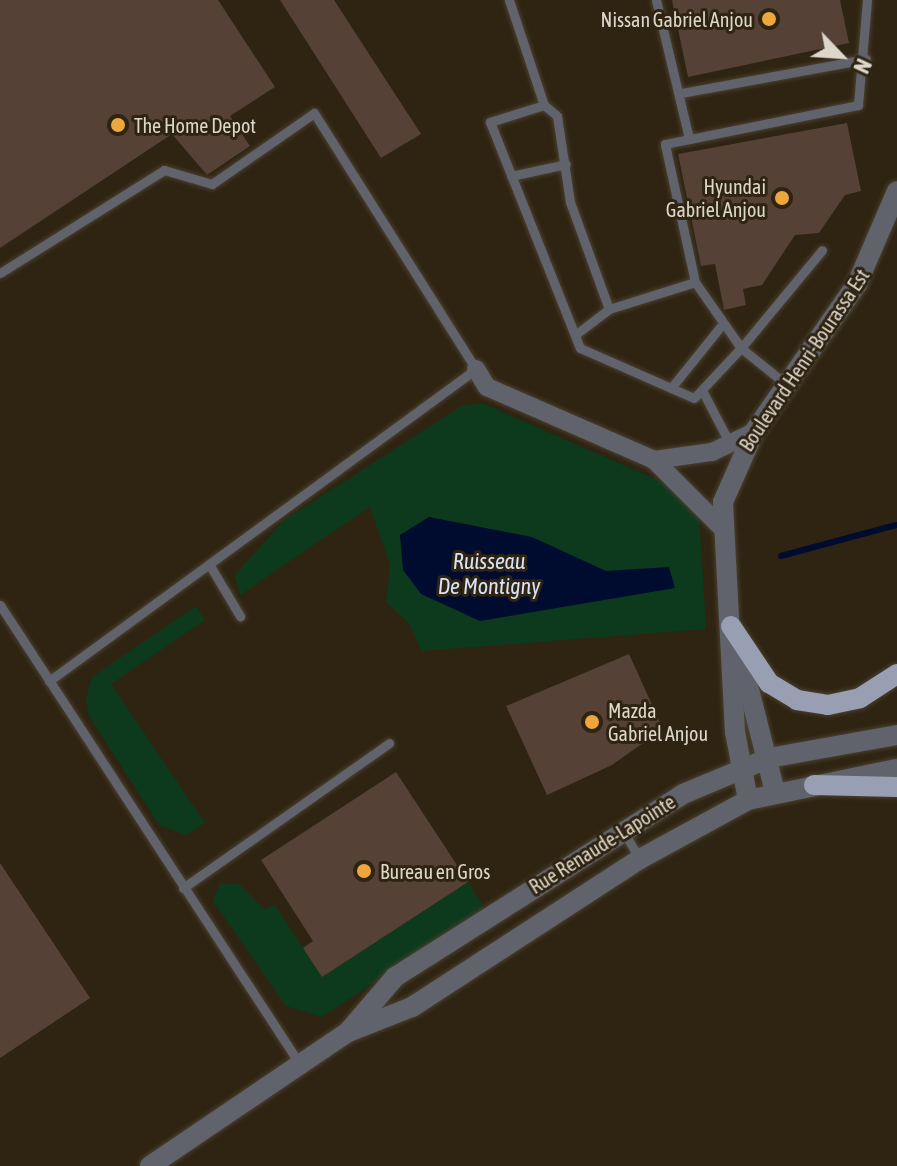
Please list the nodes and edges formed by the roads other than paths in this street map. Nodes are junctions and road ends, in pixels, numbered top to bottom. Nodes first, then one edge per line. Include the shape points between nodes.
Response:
1 (509, 0) edge
2 (656, 0) edge
3 (867, 0) edge
4 (866, 59) junction
5 (681, 93) junction
6 (544, 105) junction
7 (689, 139) junction
8 (566, 164) junction
9 (511, 176) junction
10 (897, 191) edge
11 (822, 250) dead end
12 (0, 273) edge
13 (695, 282) junction
14 (609, 309) junction
15 (720, 327) junction
16 (575, 335) junction
17 (741, 348) junction
18 (476, 369) junction
19 (787, 385) junction
20 (671, 388) junction
21 (704, 394) junction
22 (754, 432) junction
23 (730, 444) junction
24 (654, 460) junction
25 (720, 526) junction
26 (209, 564) junction
27 (0, 605) edge
28 (240, 616) dead end
29 (731, 626) junction
30 (897, 674) edge
31 (49, 681) junction
32 (897, 735) edge
33 (389, 743) dead end
34 (769, 758) junction
35 (740, 766) junction
36 (897, 769) edge
37 (814, 785) junction
38 (897, 787) edge
39 (775, 792) junction
40 (748, 800) junction
41 (623, 830) junction
42 (640, 859) junction
43 (183, 888) junction
44 (348, 1032) junction
45 (301, 1066) junction
46 (150, 1166) edge

1 - 6 lane
2 - 5 lane
3 - 4 lane
4 - 5 lane
4 - 7 lane via 858,105
5 - 7 lane
6 - 8 lane via 557,116
6 - 9 lane via 490,122
7 - 13 lane via 665,144
8 - 9 lane
8 - 14 lane via 570,202
9 - 16 lane
10 - 19 street, Boulevard Henri-Bourassa Est via 857,284
11 - 17 lane
12 - 18 lane via 164,170 212,184 314,113
13 - 14 lane
13 - 15 lane
14 - 16 lane
15 - 17 lane
15 - 20 lane
16 - 20 lane via 580,348
17 - 19 lane
17 - 21 lane
18 - 24 street via 487,387
18 - 26 lane
19 - 22 street, Boulevard Henri-Bourassa Est
20 - 21 lane
21 - 23 lane
22 - 23 street
22 - 25 street, Boulevard Henri-Bourassa Est via 730,479
23 - 24 street
24 - 25 street
25 - 29 street, Boulevard Henri-Bourassa Est
26 - 28 lane
26 - 31 lane
27 - 31 lane
29 - 30 main road via 769,683 797,700 828,705 860,698
29 - 34 street, Boulevard Henri-Bourassa Est
29 - 35 street, Boulevard Henri-Bourassa Est
31 - 43 lane
32 - 34 street, Rue Renaude-Lapointe
33 - 43 lane
34 - 35 street, Rue Renaude-Lapointe
34 - 39 street, Boulevard Henri-Bourassa Est
35 - 40 street, Boulevard Henri-Bourassa Est
35 - 41 street, Rue Renaude-Lapointe
36 - 37 street, Rue Renaude-Lapointe
37 - 38 main road
37 - 39 street, Rue Renaude-Lapointe
39 - 40 street, Rue Renaude-Lapointe
40 - 42 street, Rue Renaude-Lapointe
41 - 42 lane
41 - 44 street, Rue Renaude-Lapointe via 395,977
42 - 44 street, Rue Renaude-Lapointe via 412,1007
43 - 45 lane
44 - 45 street, Rue Renaude-Lapointe
45 - 46 street, Rue Renaude-Lapointe

